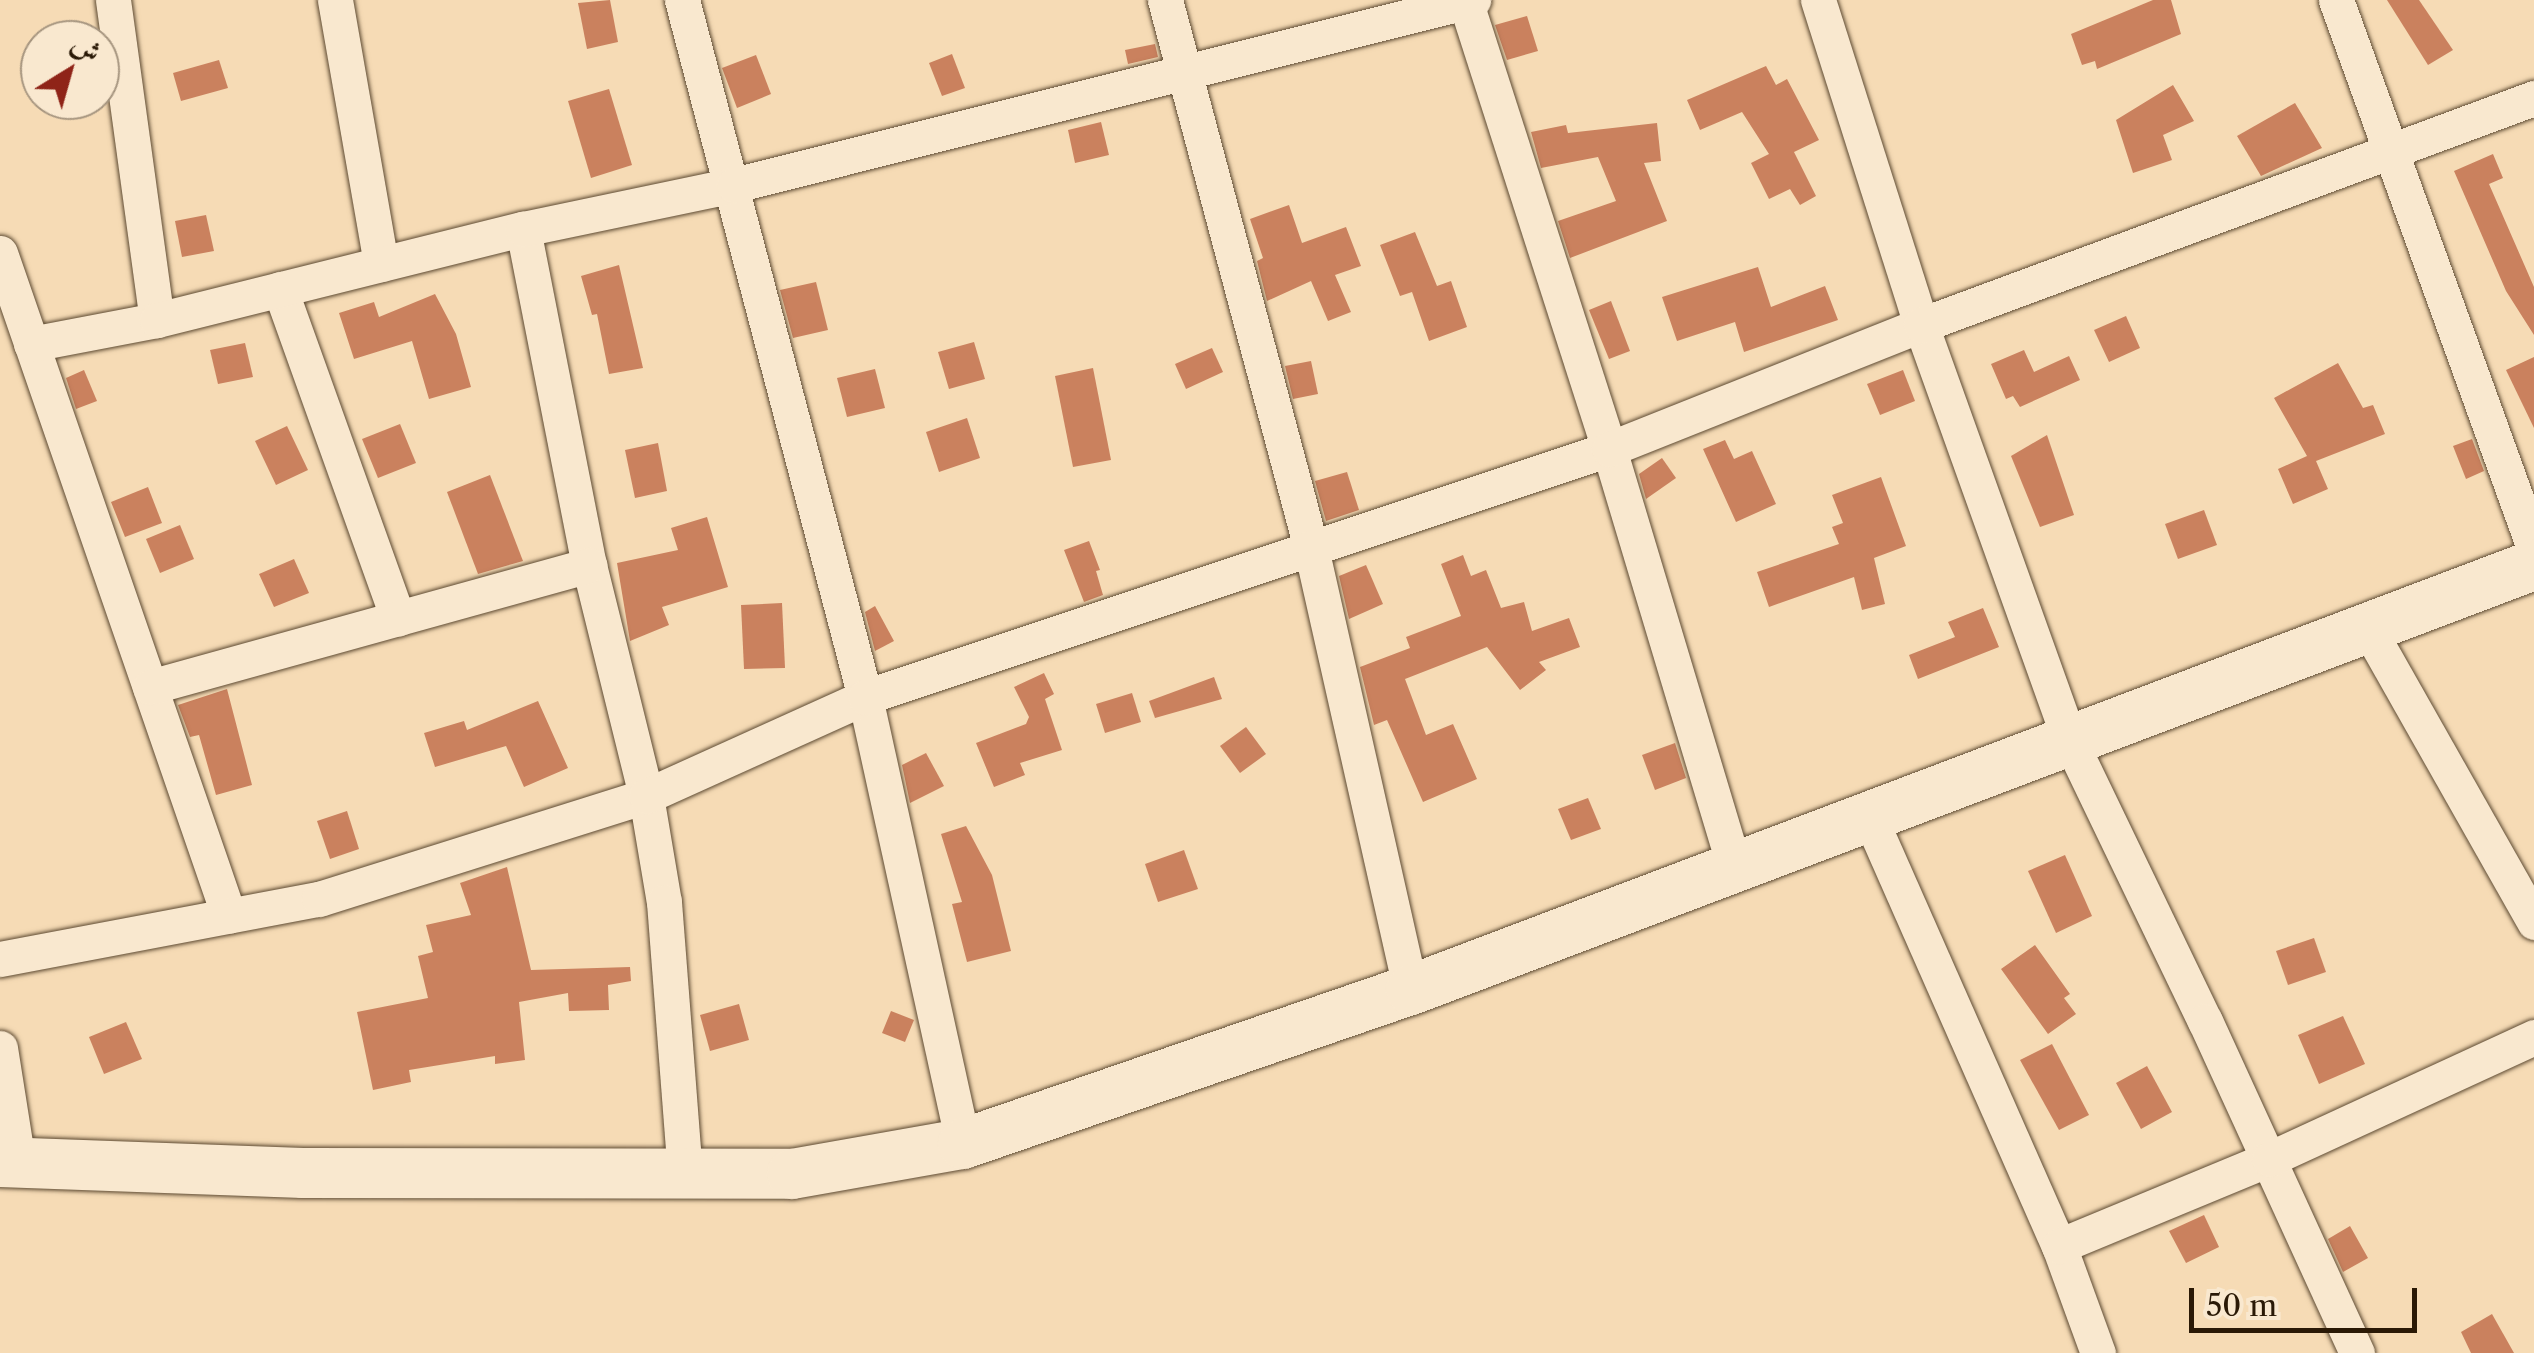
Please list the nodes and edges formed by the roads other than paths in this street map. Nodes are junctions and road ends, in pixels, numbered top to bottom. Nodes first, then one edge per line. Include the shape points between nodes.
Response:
1 (114, 0) edge
2 (335, 0) edge
3 (682, 0) edge
4 (1165, 0) edge
5 (1818, 0) edge
6 (2336, 0) edge
7 (1468, 1) edge
8 (1182, 70) junction
9 (2534, 98) edge
10 (2392, 152) junction
11 (734, 186) junction
12 (523, 229) junction
13 (0, 253) edge
14 (381, 264) junction
15 (280, 289) junction
16 (156, 320) junction
17 (1921, 324) junction
18 (32, 344) junction
19 (1609, 450) junction
20 (1311, 548) junction
21 (2534, 548) edge
22 (589, 564) junction
23 (2534, 565) edge
24 (398, 619) junction
25 (2368, 628) junction
26 (150, 688) junction
27 (866, 697) junction
28 (2070, 741) junction
29 (646, 796) junction
30 (1870, 818) junction
31 (1735, 869) junction
32 (229, 916) junction
33 (2534, 922) edge
34 (0, 959) edge
35 (1411, 990) junction
36 (2534, 1037) edge
37 (0, 1048) edge
38 (962, 1144) junction
39 (2269, 1159) junction
40 (9, 1162) edge
41 (684, 1176) junction
42 (2058, 1246) junction
43 (2098, 1353) edge
44 (2357, 1353) edge

1 - 16 street
2 - 14 street
3 - 11 street
4 - 8 street
5 - 17 street
6 - 10 street
7 - 8 street
7 - 19 street
8 - 11 street
8 - 20 street
9 - 10 street
10 - 17 street
10 - 21 street
11 - 12 street
11 - 27 street
12 - 14 street
12 - 22 street
13 - 18 street
14 - 15 street
15 - 16 street
15 - 24 street
16 - 18 street
17 - 19 street
17 - 28 street
18 - 26 street
19 - 20 street
19 - 31 street
20 - 27 street
20 - 35 street
22 - 24 street
22 - 29 street
23 - 25 main road
24 - 26 street
25 - 28 main road
25 - 33 street
26 - 32 street
27 - 29 street
27 - 38 street
28 - 30 main road
28 - 39 street
29 - 32 street via 319,899
29 - 41 street via 664,902
30 - 31 main road
30 - 42 street
31 - 35 main road
32 - 34 street
35 - 38 main road
36 - 39 street
37 - 40 street
38 - 41 main road via 792,1174
39 - 42 street
39 - 44 street
40 - 41 main road
42 - 43 street

